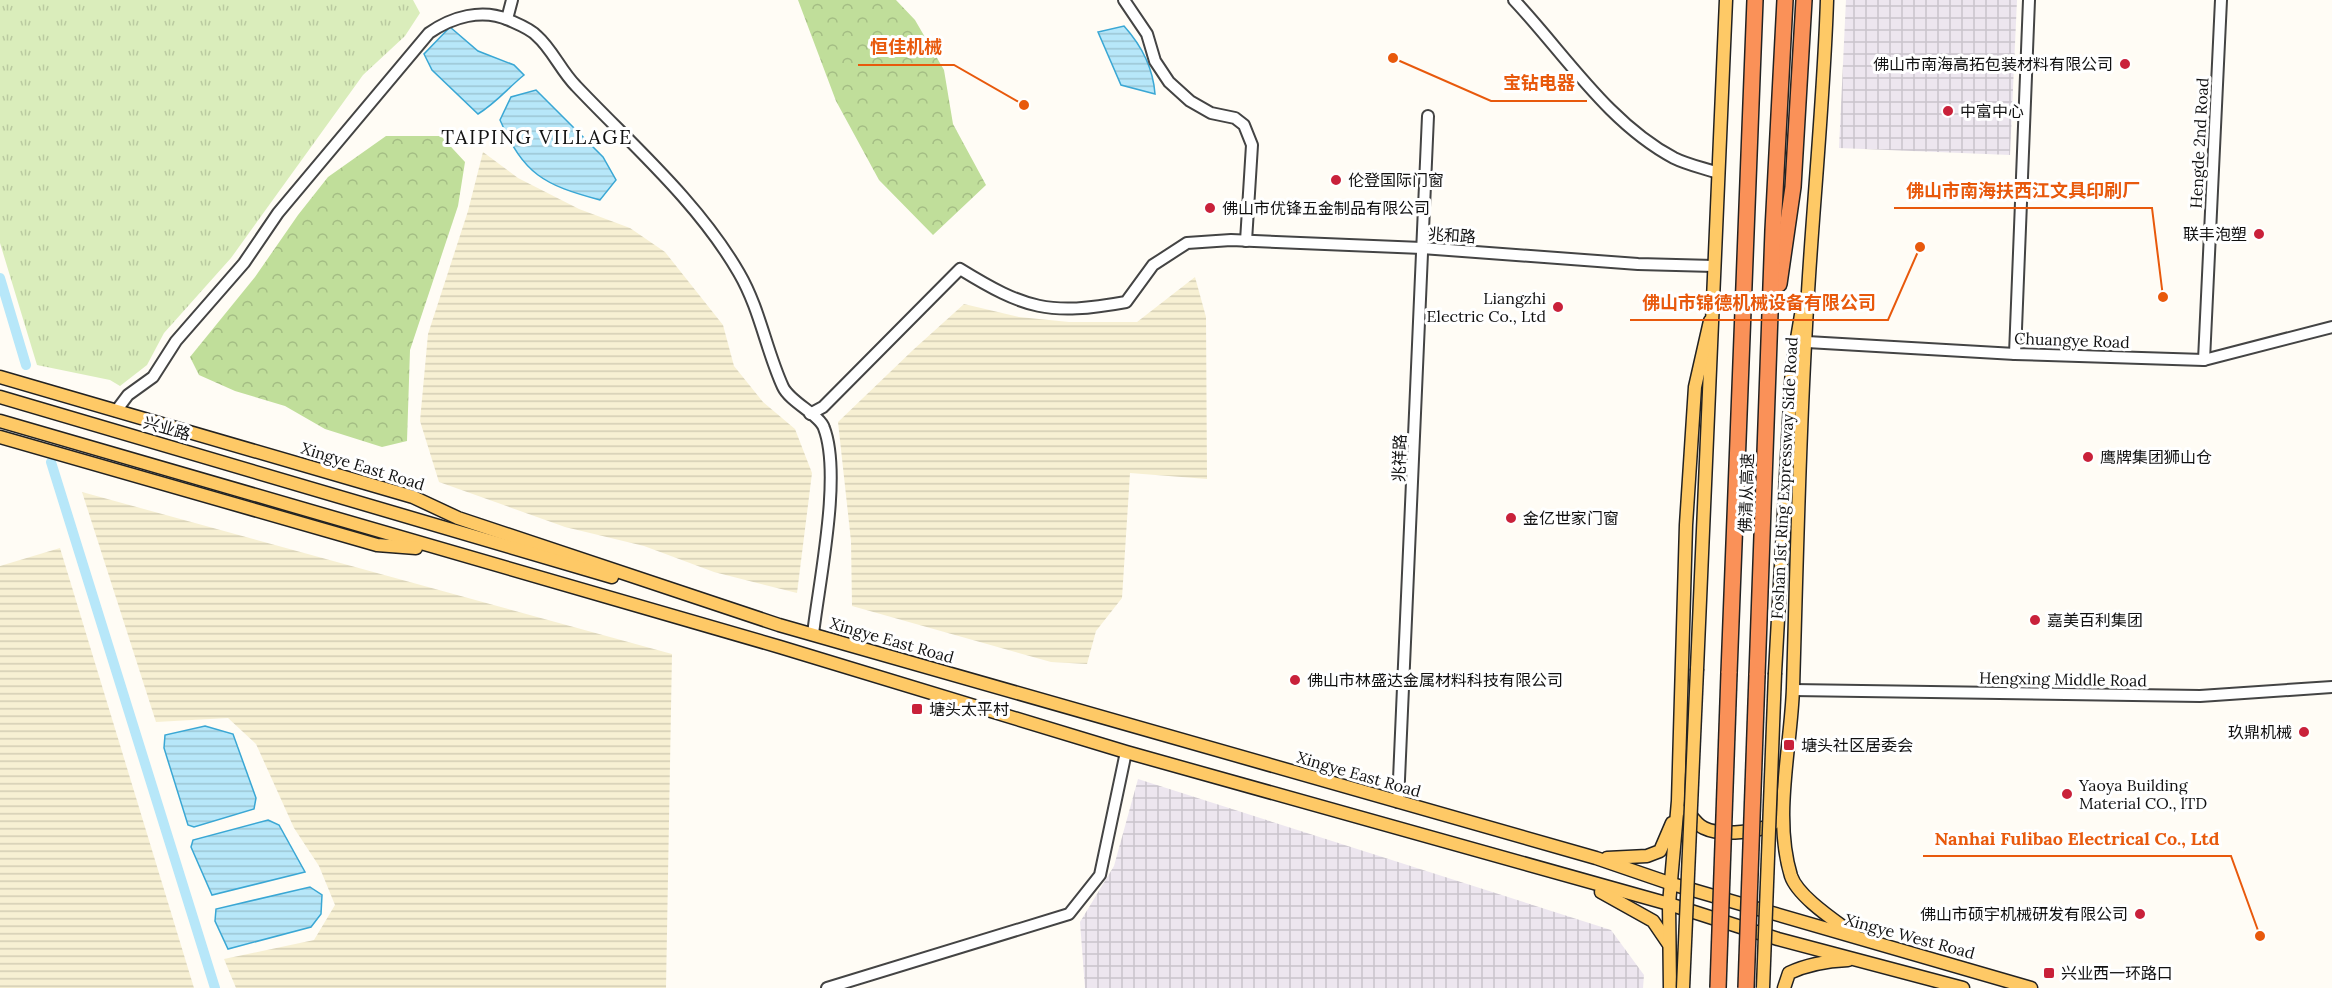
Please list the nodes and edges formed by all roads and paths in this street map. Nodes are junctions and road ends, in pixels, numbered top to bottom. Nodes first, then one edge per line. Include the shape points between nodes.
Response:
1 (512, 0) edge
2 (1124, 0) edge
3 (1514, 0) edge
4 (1726, 0) edge
5 (1755, 0) edge
6 (1785, 0) edge
7 (1804, 0) edge
8 (1827, 0) edge
9 (2029, 0) edge
10 (2220, 0) edge
11 (507, 19) junction
12 (1428, 116) dead end
13 (1718, 173) junction
14 (1246, 241) junction
15 (1422, 248) junction
16 (1714, 266) junction
17 (1809, 278) junction
18 (1710, 321) junction
19 (2332, 327) edge
20 (1807, 342) junction
21 (2015, 354) junction
22 (1768, 355) junction
23 (2204, 360) junction
24 (0, 377) edge
25 (0, 397) edge
26 (116, 411) junction
27 (810, 414) junction
28 (0, 421) edge
29 (0, 437) edge
30 (440, 550) junction
31 (779, 625) junction
32 (813, 634) junction
33 (2332, 687) edge
34 (1793, 690) junction
35 (1126, 753) junction
36 (1678, 801) junction
37 (1398, 802) junction
38 (1784, 814) junction
39 (1596, 858) junction
40 (1576, 879) junction
41 (1672, 884) junction
42 (1668, 904) junction
43 (1781, 917) joint
44 (1860, 940) junction
45 (1668, 943) junction
46 (1860, 959) junction
47 (827, 988) edge
48 (1670, 988) edge
49 (1683, 988) edge
50 (1718, 988) edge
51 (1746, 988) edge
52 (1763, 988) edge
53 (1784, 988) edge
54 (1963, 988) edge
55 (2031, 988) edge

1 - 11 street
2 - 14 street via 1147,34 1155,61 1169,82 1190,101 1244,125 1252,145
3 - 13 street via 1619,118 1674,158
4 - 13 main road
5 - 50 highway, 佛清从高速, bridge
6 - 22 highway, 佛清从高速
7 - 22 highway via 1793,187
8 - 17 main road, Foshan 1st Ring Expressway Side Road
9 - 21 street
10 - 23 street, Hengde 2nd Road
11 - 26 street via 480,15 450,19 429,33 278,213 244,263 176,341 153,376 128,395
11 - 27 street via 537,35 574,85 680,192 739,272 759,314 784,389
12 - 15 street, 兆祥路
13 - 16 main road
14 - 15 street, 兆和路
14 - 27 street, 兆和路 via 1187,243 1153,265 1126,302 1083,310 1032,306 999,293 960,269 823,407
15 - 16 street, 兆和路
15 - 37 street, 兆祥路
16 - 18 main road
17 - 20 main road, Foshan 1st Ring Expressway Side Road
17 - 52 main road, bridge via 1792,368
18 - 36 main road via 1695,387 1686,525
18 - 49 main road, bridge
19 - 23 street, Chuangye Road
20 - 21 street, Chuangye Road
20 - 34 main road, Foshan 1st Ring Expressway Side Road
21 - 23 street, Chuangye Road
22 - 51 highway, 佛清从高速, bridge
24 - 26 main road, Xingye East Road
25 - 31 main road, 兴业路
26 - 31 main road, Xingye East Road via 413,497 458,518
27 - 32 street via 824,425 830,458 827,538
28 - 30 main road
29 - 30 main road via 377,545
30 - 35 main road via 780,647
31 - 32 main road, Xingye East Road
32 - 37 main road, Xingye East Road
33 - 34 street, Hengxing Middle Road via 2200,696
34 - 38 main road, Foshan 1st Ring Expressway Side Road
35 - 40 main road
35 - 47 street via 1100,875 1069,914
36 - 38 main road via 1699,825 1712,830 1764,830
36 - 39 main road via 1660,851 1634,858
36 - 41 main road
37 - 39 main road, Xingye East Road
38 - 44 main road, Foshan 1st Ring Expressway Side Road via 1786,855 1792,879 1803,894
39 - 41 main road, Xingye East Road
40 - 42 main road
40 - 45 main road via 1653,921
41 - 42 main road
41 - 43 main road, Xingye East Road
42 - 45 main road
42 - 46 main road via 1778,939
43 - 44 main road, Xingye West Road
44 - 55 main road, Xingye West Road
45 - 48 main road
46 - 53 main road via 1802,967 1789,973
46 - 54 main road

